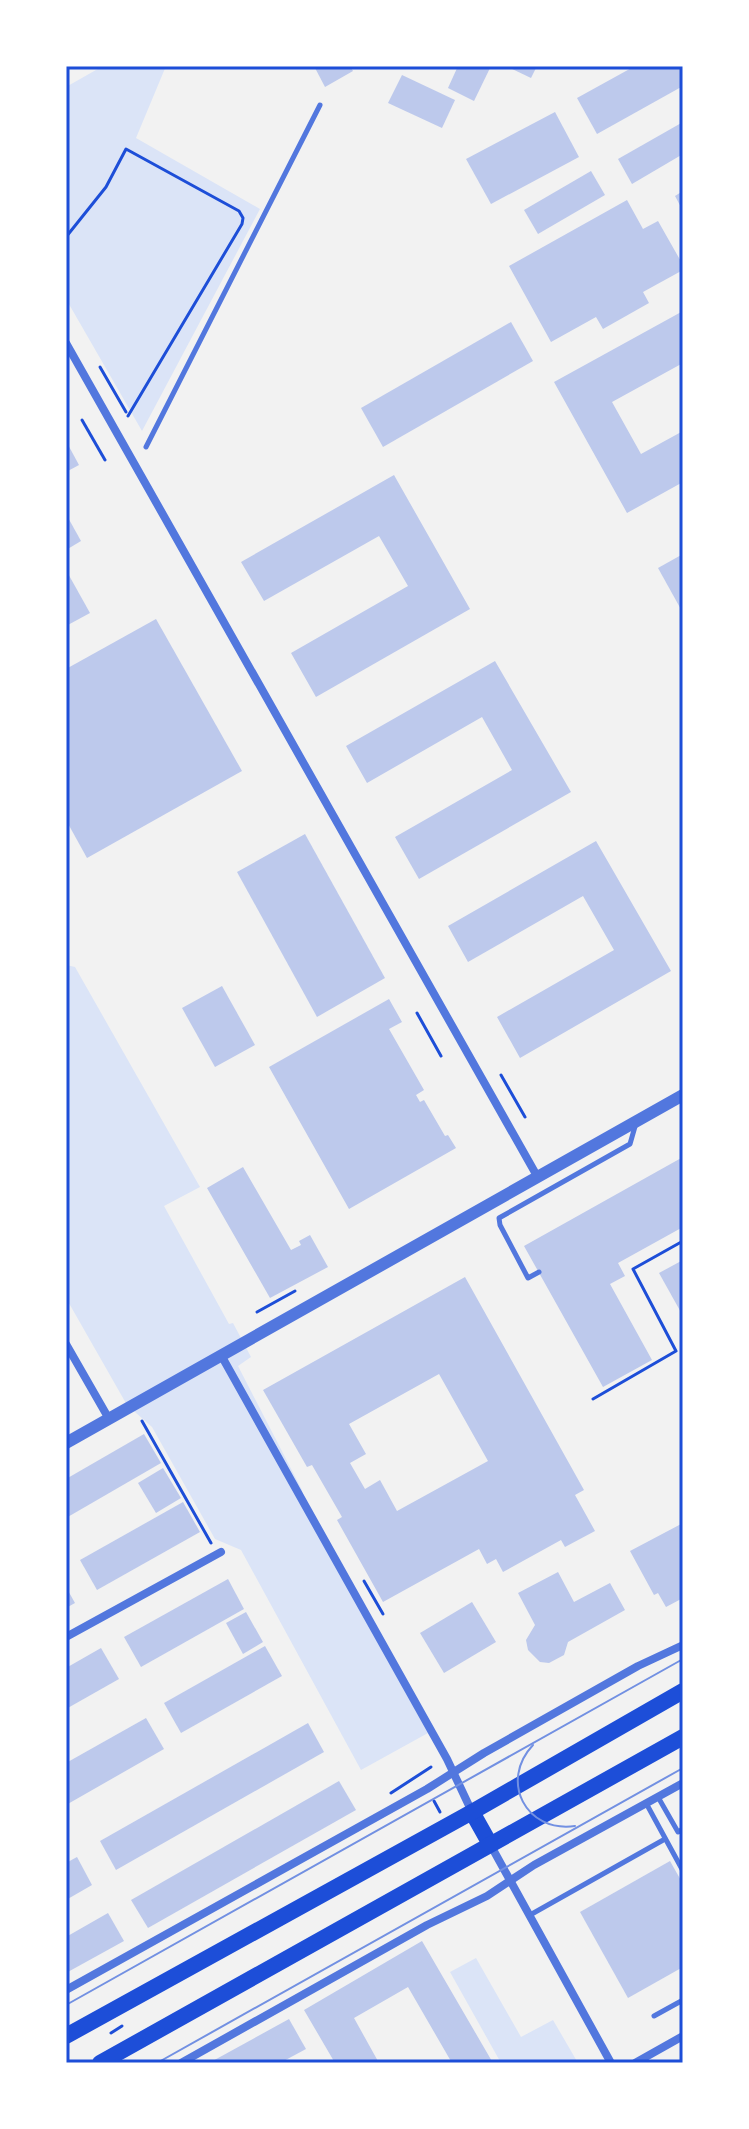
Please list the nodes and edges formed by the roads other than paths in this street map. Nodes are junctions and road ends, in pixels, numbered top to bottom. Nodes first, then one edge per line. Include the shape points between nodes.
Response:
1 (320, 105) dead end
2 (66, 343) edge
3 (146, 447) dead end
4 (683, 1095) edge
5 (637, 1120) junction
6 (537, 1176) junction
7 (539, 1272) dead end
8 (66, 1344) edge
9 (221, 1355) junction
10 (109, 1419) junction
11 (66, 1443) edge
12 (221, 1552) dead end
13 (66, 1637) edge
14 (683, 1645) edge
15 (683, 1691) edge
16 (683, 1737) edge
17 (451, 1773) junction
18 (683, 1783) edge
19 (658, 1797) junction
20 (646, 1803) junction
21 (472, 1812) junction
22 (683, 1829) edge
23 (665, 1839) junction
24 (490, 1844) junction
25 (683, 1871) edge
26 (511, 1881) junction
27 (530, 1915) junction
28 (66, 1990) edge
29 (683, 2000) edge
30 (654, 2016) dead end
31 (66, 2036) edge
32 (683, 2036) edge
33 (100, 2063) edge
34 (181, 2063) edge
35 (611, 2063) edge
36 (635, 2063) edge

1 - 3 lane
2 - 6 street
4 - 5 street
5 - 6 street
5 - 7 lane via 630,1144 499,1218 528,1278
6 - 9 street
8 - 10 street
9 - 10 street
9 - 17 street
10 - 11 street
12 - 13 street
14 - 17 street
15 - 21 main road
16 - 24 main road
17 - 21 street
17 - 28 street
18 - 19 street
19 - 20 street
19 - 22 lane via 678,1832
20 - 23 lane
20 - 26 street
21 - 24 main road
21 - 31 main road
23 - 25 lane
23 - 27 lane
24 - 26 street
24 - 33 main road
26 - 27 street
26 - 34 street
27 - 35 street
29 - 30 lane
32 - 36 street

